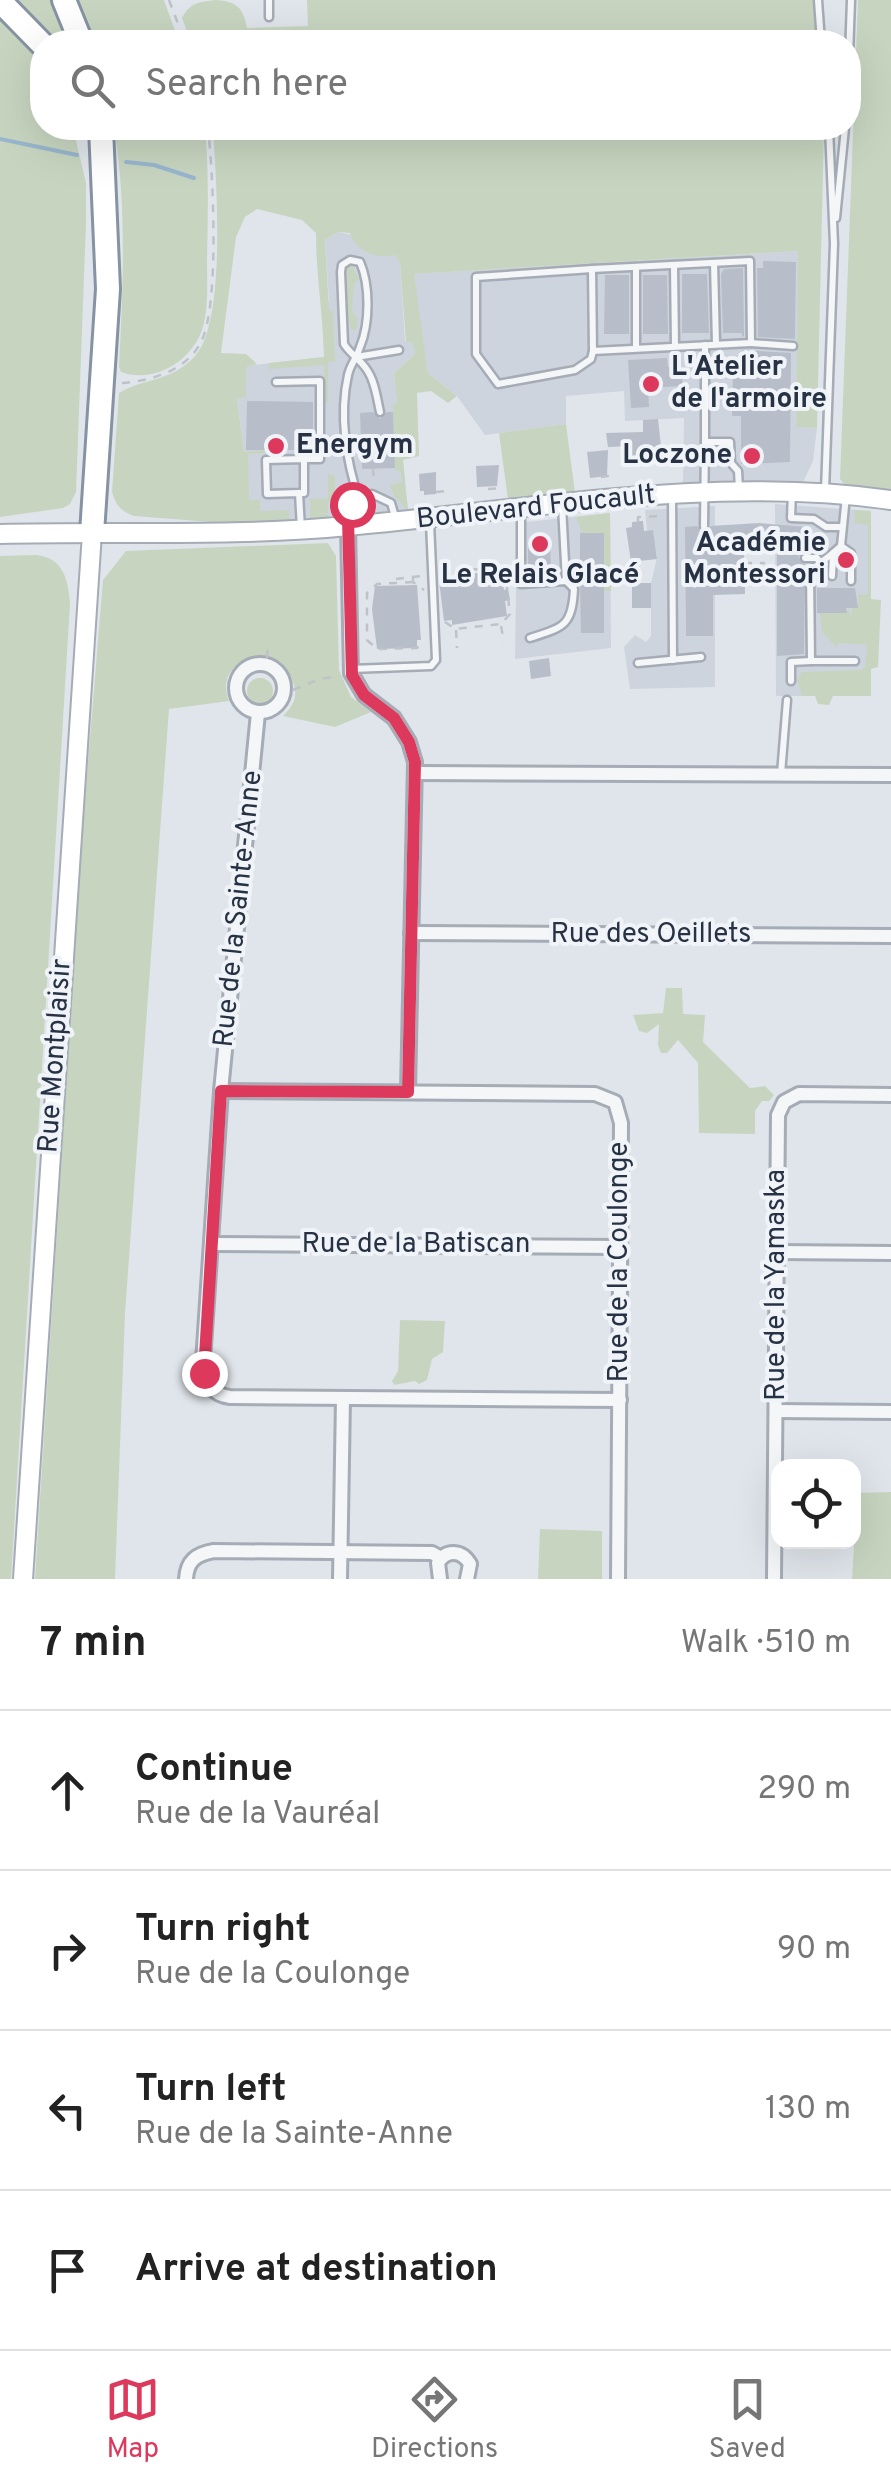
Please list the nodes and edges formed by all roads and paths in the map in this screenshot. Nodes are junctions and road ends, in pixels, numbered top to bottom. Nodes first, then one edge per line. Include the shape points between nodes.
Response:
1 (0, 0) edge
2 (64, 0) edge
3 (169, 0) edge
4 (269, 0) edge
5 (818, 0) edge
6 (851, 0) edge
7 (269, 17) dead end
8 (76, 30) edge
9 (181, 30) edge
10 (820, 30) edge
11 (850, 30) edge
12 (30, 31) edge
13 (87, 140) edge
14 (101, 140) edge
15 (209, 140) edge
16 (830, 140) edge
17 (843, 140) edge
18 (106, 233) junction
19 (834, 244) junction
20 (714, 263) junction
21 (674, 265) junction
22 (636, 267) junction
23 (592, 269) junction
24 (751, 343) junction
25 (705, 344) junction
26 (716, 344) junction
27 (675, 346) junction
28 (792, 346) dead end
29 (636, 348) junction
30 (399, 350) dead end
31 (593, 351) junction
32 (355, 358) junction
33 (102, 382) junction
34 (276, 382) dead end
35 (651, 388) dead end
36 (661, 388) dead end
37 (380, 412) dead end
38 (706, 442) junction
39 (302, 455) junction
40 (645, 456) dead end
41 (670, 456) dead end
42 (373, 468) dead end
43 (614, 476) dead end
44 (601, 477) dead end
45 (501, 488) dead end
46 (488, 489) dead end
47 (739, 490) junction
48 (446, 491) dead end
49 (792, 491) junction
50 (436, 492) dead end
51 (706, 492) junction
52 (826, 492) junction
53 (299, 493) junction
54 (375, 494) junction
55 (672, 494) junction
56 (846, 494) junction
57 (358, 499) junction
58 (891, 500) edge
59 (562, 504) junction
60 (521, 509) junction
61 (672, 515) junction
62 (429, 518) junction
63 (396, 522) junction
64 (638, 522) dead end
65 (348, 526) junction
66 (704, 526) dead end
67 (842, 528) junction
68 (301, 530) junction
69 (92, 532) junction
70 (0, 534) edge
71 (552, 538) dead end
72 (530, 539) dead end
73 (842, 546) junction
74 (832, 554) junction
75 (804, 558) dead end
76 (744, 563) dead end
77 (766, 563) dead end
78 (820, 563) junction
79 (744, 570) dead end
80 (766, 570) dead end
81 (832, 576) dead end
82 (766, 578) dead end
83 (745, 579) dead end
84 (566, 581) junction
85 (852, 581) dead end
86 (440, 592) dead end
87 (426, 598) dead end
88 (443, 613) dead end
89 (497, 623) junction
90 (456, 627) junction
91 (367, 636) junction
92 (373, 636) dead end
93 (427, 636) dead end
94 (530, 638) dead end
95 (504, 642) dead end
96 (268, 646) dead end
97 (457, 648) dead end
98 (701, 657) dead end
99 (268, 658) dead end
100 (673, 660) junction
101 (812, 661) junction
102 (854, 661) dead end
103 (638, 663) dead end
104 (345, 672) junction
105 (791, 681) dead end
106 (293, 690) dead end
107 (787, 700) dead end
108 (258, 713) dead end
109 (416, 773) junction
110 (781, 774) junction
111 (891, 775) edge
112 (411, 933) junction
113 (891, 936) edge
114 (221, 1091) junction
115 (408, 1092) junction
116 (891, 1094) edge
117 (212, 1244) junction
118 (620, 1246) junction
119 (777, 1252) junction
120 (891, 1253) edge
121 (343, 1398) junction
122 (620, 1400) junction
123 (776, 1410) junction
124 (891, 1412) edge
125 (341, 1552) junction
126 (441, 1558) junction
127 (24, 1579) edge
128 (186, 1579) edge
129 (340, 1579) edge
130 (440, 1579) edge
131 (467, 1579) edge
132 (618, 1579) edge
133 (774, 1579) edge

1 - 12 highway
2 - 8 highway
3 - 9 path
4 - 7 lane
5 - 10 lane
6 - 11 lane
13 - 18 highway
14 - 18 highway
15 - 33 path via 213,224 202,340 195,352 154,378
16 - 19 lane
17 - 19 lane
18 - 33 highway
19 - 52 lane
20 - 21 lane
20 - 24 lane via 750,261
20 - 26 lane
21 - 22 lane
21 - 27 lane
22 - 23 lane
22 - 29 lane
23 - 31 lane
23 - 31 lane via 476,277 476,354 498,384 575,370
24 - 26 lane
24 - 28 lane
25 - 26 lane
25 - 27 lane
25 - 38 lane
27 - 29 lane
29 - 31 lane
30 - 32 lane
32 - 32 lane via 366,331 364,274 355,259 341,272 344,344
32 - 37 lane via 370,374
32 - 57 lane via 348,372 346,438
33 - 69 highway
34 - 39 lane via 320,381 320,459
35 - 36 path
38 - 47 lane via 730,442
38 - 51 lane
39 - 53 lane
39 - 53 lane via 266,460 267,494
40 - 41 path
42 - 54 path
43 - 44 path
45 - 46 path
47 - 49 street, Boulevard Foucault
47 - 51 street, Boulevard Foucault
48 - 50 path
49 - 52 street, Boulevard Foucault
49 - 67 lane via 791,518
51 - 55 street, Boulevard Foucault
51 - 66 lane
52 - 56 street, Boulevard Foucault
53 - 68 lane
54 - 57 lane
54 - 63 lane via 391,502
55 - 59 street, Boulevard Foucault
55 - 61 lane
56 - 58 street, Boulevard Foucault
56 - 67 lane
57 - 65 lane
59 - 60 street, Boulevard Foucault
59 - 84 lane
60 - 62 street, Boulevard Foucault
60 - 84 lane via 521,584
61 - 64 path
61 - 100 lane
62 - 63 street, Boulevard Foucault
62 - 104 lane via 436,660 431,666
63 - 65 street, Boulevard Foucault
65 - 68 street, Boulevard Foucault
65 - 104 street
67 - 73 lane
68 - 69 street, Boulevard Foucault
69 - 70 street, Boulevard Foucault
69 - 127 street, Rue Montplaisir
71 - 72 path
73 - 74 lane
73 - 85 lane via 851,553
74 - 78 lane
74 - 81 lane
75 - 78 lane
76 - 77 path
78 - 101 lane via 810,571
79 - 80 path
82 - 83 path
84 - 94 lane via 574,589 572,616 558,629
86 - 89 path via 439,582 451,574 496,564 504,574 510,614
87 - 91 path via 413,577 376,584 367,593
88 - 90 path
89 - 90 path
89 - 95 path
90 - 97 path
91 - 92 path
91 - 93 path via 377,650 417,648
96 - 99 path
98 - 100 lane
100 - 103 lane
101 - 102 lane
101 - 105 lane via 791,659
104 - 106 path
104 - 109 street via 402,729
107 - 110 lane
108 - 114 street, Rue de la Sainte-Anne
109 - 110 street
109 - 112 street
110 - 111 street
112 - 113 street, Rue des Oeillets
112 - 115 street
114 - 115 street, Rue de la Coulonge
114 - 117 street, Rue de la Sainte-Anne
115 - 118 street, Rue de la Coulonge via 610,1098 620,1116
116 - 119 street, Rue de la Yamaska via 799,1094 784,1102
117 - 118 street, Rue de la Batiscan
117 - 121 street, Rue de la Sainte-Anne via 203,1362 209,1387 230,1397
118 - 122 street, Rue de la Coulonge
119 - 120 street
119 - 123 street, Rue de la Yamaska
121 - 122 street
121 - 125 street
122 - 132 street, Rue de la Coulonge
123 - 124 street
123 - 133 street, Rue de la Yamaska
125 - 126 street
125 - 128 street via 206,1552 189,1564
125 - 129 street
126 - 130 street
126 - 131 street via 464,1556

